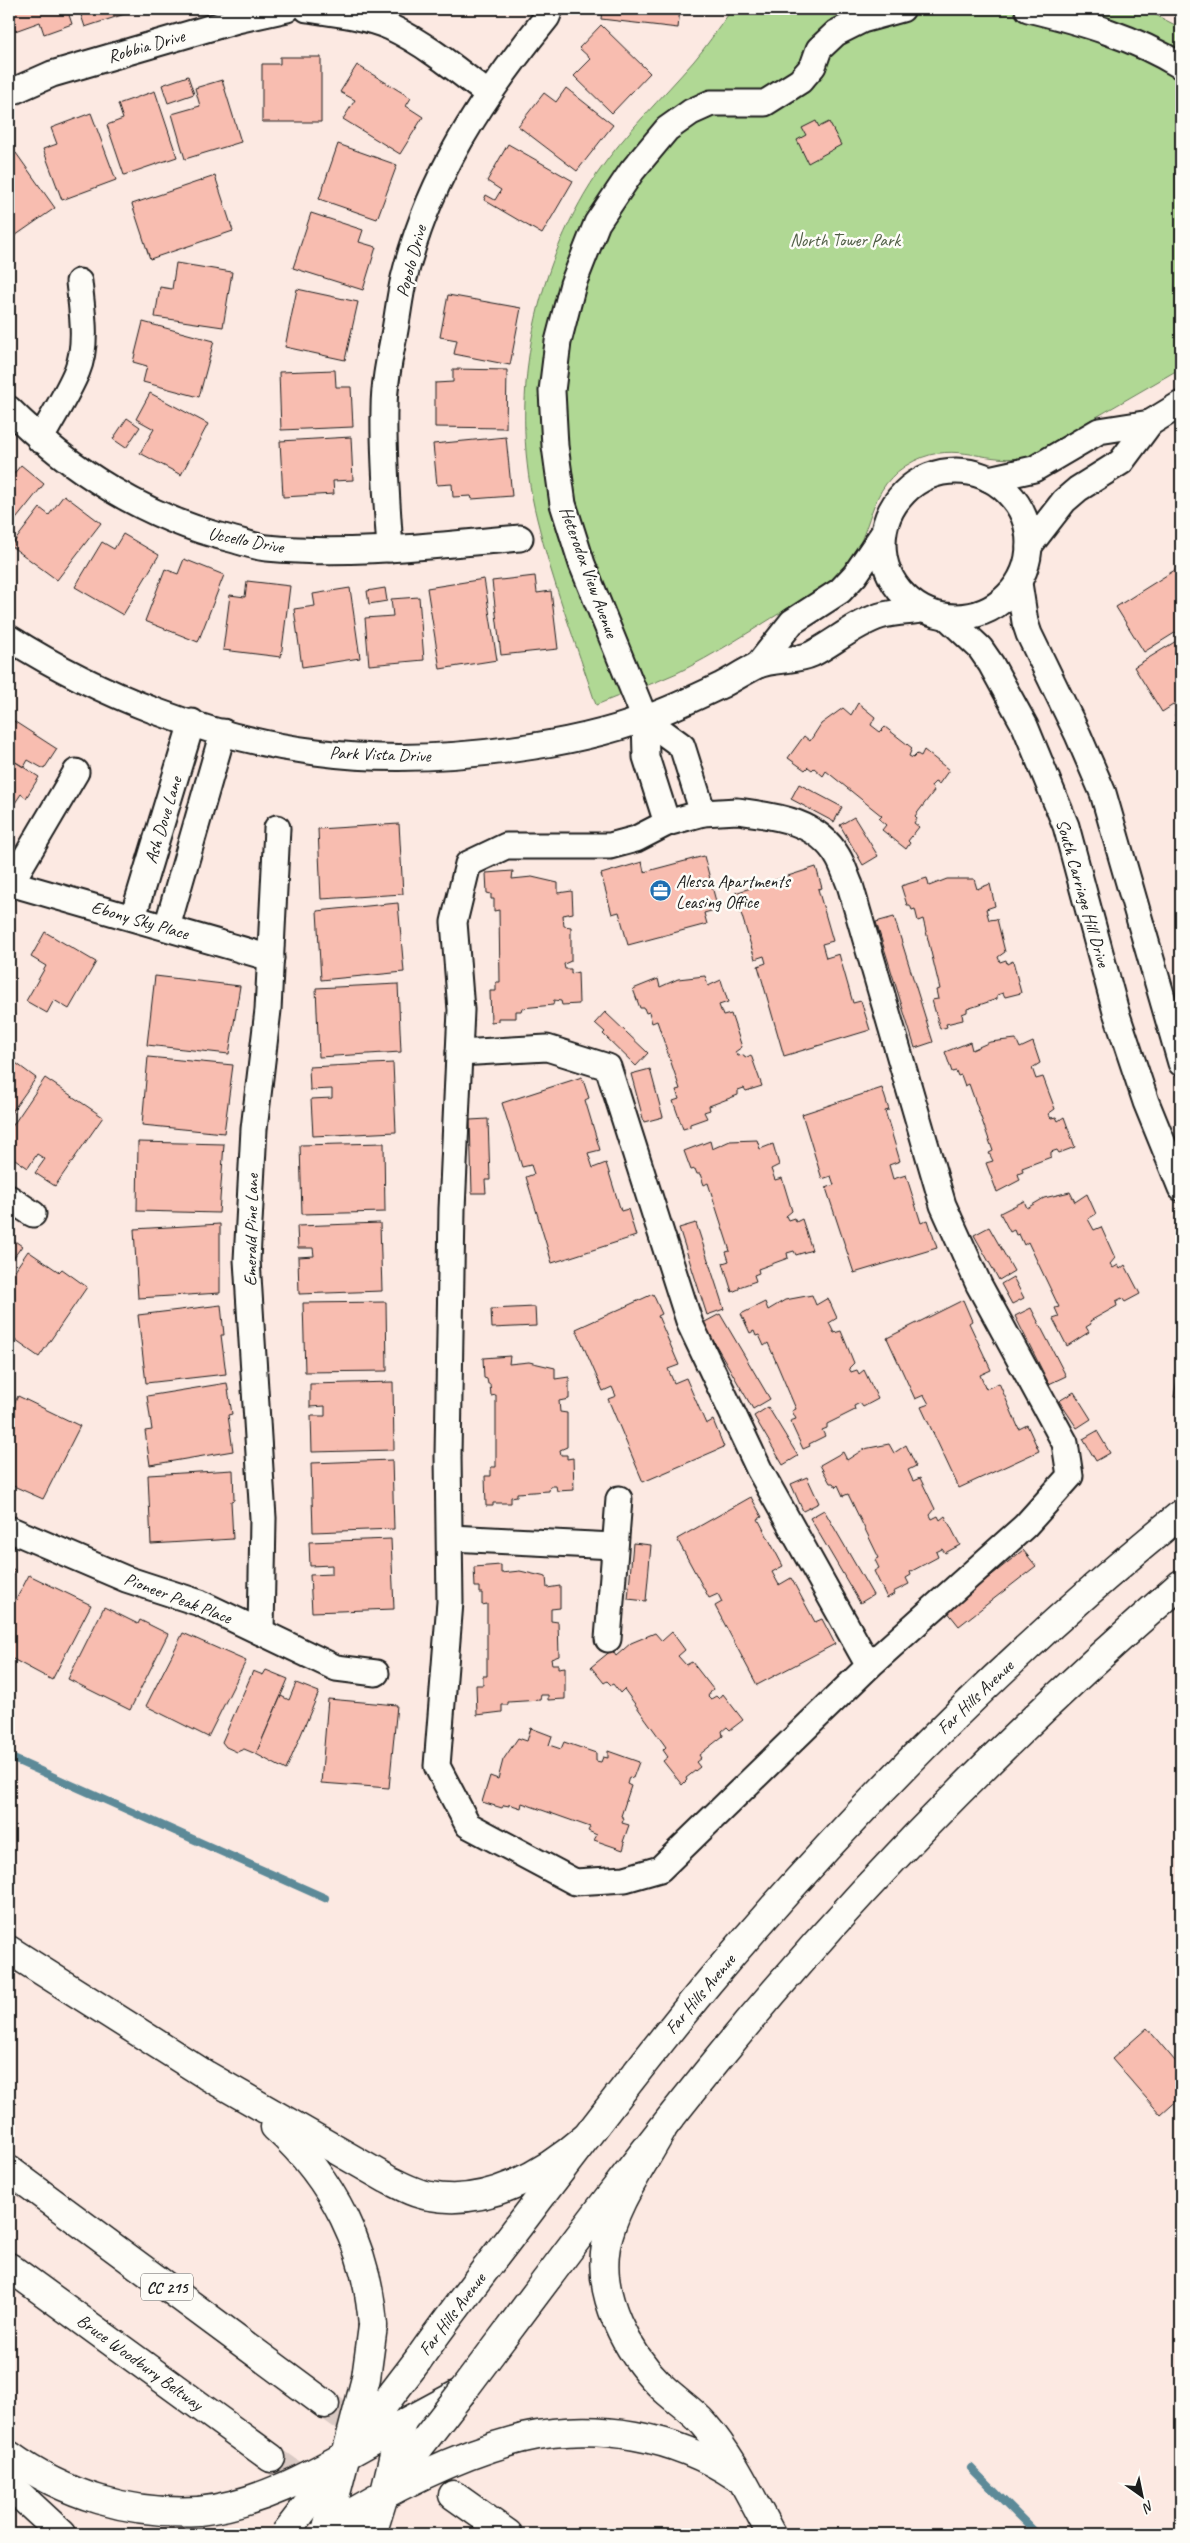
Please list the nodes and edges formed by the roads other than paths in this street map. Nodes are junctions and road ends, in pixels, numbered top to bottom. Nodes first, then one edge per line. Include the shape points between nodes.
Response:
1 (287, 9) edge
2 (307, 9) edge
3 (550, 9) edge
4 (902, 9) edge
5 (1028, 9) edge
6 (1181, 66) edge
7 (9, 93) edge
8 (488, 94) junction
9 (78, 282) dead end
10 (1181, 404) edge
11 (9, 410) edge
12 (1150, 423) junction
13 (40, 440) junction
14 (989, 479) junction
15 (883, 534) junction
16 (520, 538) dead end
17 (1029, 546) junction
18 (390, 549) junction
19 (1019, 583) junction
20 (923, 610) junction
21 (948, 618) junction
22 (9, 638) edge
23 (758, 665) junction
24 (645, 718) junction
25 (192, 722) junction
26 (224, 732) junction
27 (76, 772) dead end
28 (703, 813) junction
29 (667, 823) junction
30 (277, 828) dead end
31 (10, 885) edge
32 (133, 917) junction
33 (167, 927) junction
34 (270, 958) junction
35 (459, 1053) junction
36 (1181, 1063) edge
37 (1181, 1188) edge
38 (9, 1198) edge
39 (33, 1214) dead end
40 (619, 1499) dead end
41 (1181, 1514) edge
42 (9, 1529) edge
43 (451, 1538) junction
44 (614, 1546) junction
45 (1181, 1584) edge
46 (262, 1632) junction
47 (608, 1639) dead end
48 (869, 1666) junction
49 (376, 1673) dead end
50 (9, 1950) edge
51 (206, 2075) junction
52 (662, 2130) junction
53 (585, 2138) junction
54 (9, 2170) edge
55 (9, 2267) edge
56 (418, 2360) junction
57 (462, 2392) junction
58 (325, 2404) tunnel mouth
59 (401, 2425) junction
60 (346, 2454) junction
61 (9, 2455) edge
62 (271, 2458) tunnel mouth
63 (742, 2481) junction
64 (9, 2485) edge
65 (385, 2492) junction
66 (453, 2495) dead end
67 (330, 2533) edge
68 (62, 2534) edge
69 (285, 2534) edge
70 (372, 2534) edge
71 (508, 2534) edge
72 (771, 2534) edge

1 - 7 street, Robbia Drive via 236,20 52,74
2 - 8 street via 345,14 389,27 424,46
3 - 8 street, Popolo Drive
4 - 24 street, Heterodox View Avenue via 862,20 836,33 819,49 813,66 800,80 765,103 711,104 691,112 667,129 632,171 597,223 572,284 558,342 552,391 563,504 582,564
5 - 6 street via 1095,26 1161,53
8 - 18 street, Popolo Drive via 442,172 404,278 384,407 384,468
9 - 13 street via 83,318 77,370
10 - 12 street
11 - 13 street, Uccello Drive
12 - 14 street via 1099,431 1034,469
12 - 17 street via 1121,462 1064,501
13 - 18 street, Uccello Drive via 87,475 194,530 266,548
14 - 15 street via 962,472 944,472 926,478 910,487 898,500 888,516
14 - 17 street via 1016,502 1025,519
15 - 20 street via 883,552 891,579 908,600
15 - 23 street, Park Vista Drive via 850,580 792,622
16 - 18 street, Uccello Drive
17 - 19 street via 1027,564
19 - 21 street via 1002,602 986,611
19 - 36 street via 1025,622 1086,752 1114,826
20 - 21 street
20 - 23 street, Park Vista Drive via 881,616 857,626 811,655
21 - 37 street, South Carriage Hill Drive via 980,648 991,664 1043,765 1077,861 1116,1012 1146,1102
22 - 25 street, Park Vista Drive via 111,693
23 - 24 street, Park Vista Drive via 724,684
24 - 26 street, Park Vista Drive via 595,734 547,744 458,755 371,756 315,752
24 - 28 street via 682,746
24 - 29 street via 646,757
25 - 26 street, Park Vista Drive
25 - 32 street, Ash Dove Lane
26 - 33 street, Ash Dove Lane
27 - 31 street
28 - 29 street
28 - 48 street via 737,811 783,817 818,834 838,856 850,885 943,1205 979,1285 1065,1443 1070,1476 1025,1526
29 - 35 street via 636,839 610,846 506,846 468,864 454,922 461,1010
30 - 34 street, Emerald Pine Lane
31 - 32 street, Ebony Sky Place
32 - 33 street, Ebony Sky Place
33 - 34 street, Ebony Sky Place
34 - 46 street, Emerald Pine Lane via 264,1056 254,1129 247,1260 263,1518
35 - 43 street via 448,1456
35 - 48 street via 547,1048 608,1067 690,1324 759,1469
38 - 39 street
40 - 44 street
41 - 53 main road, Far Hills Avenue via 1018,1655 854,1818 709,1983
42 - 46 street, Pioneer Peak Place via 126,1579 200,1603
43 - 44 street
43 - 48 street via 450,1602 437,1766 468,1825 574,1882 625,1879 660,1869
44 - 47 street
45 - 52 main road via 1088,1666 932,1818 802,1960 722,2053
46 - 49 street, Pioneer Peak Place via 336,1668
50 - 51 main road
51 - 53 main road via 387,2179 432,2197 465,2198 495,2192 555,2162
51 - 60 main road, bridge via 278,2129 302,2152 343,2214 362,2262 373,2326 366,2378
52 - 57 main road
52 - 63 main road via 631,2185 608,2236 604,2264 608,2286 620,2327 635,2354 660,2385 703,2423
53 - 56 main road, Far Hills Avenue
54 - 58 main road, CC 215
55 - 62 main road, Bruce Woodbury Beltway
56 - 59 main road, bridge
56 - 60 main road, Far Hills Avenue, bridge
57 - 59 main road, bridge
57 - 65 main road, bridge
59 - 60 main road, bridge
59 - 65 main road, bridge
60 - 61 main road, bridge via 259,2498 198,2511 145,2510 93,2498 50,2480
60 - 67 main road, bridge
60 - 69 main road, Far Hills Avenue, bridge
63 - 65 main road, bridge via 726,2469 684,2450 632,2436 583,2431 523,2438 470,2455
63 - 72 main road
64 - 68 main road
65 - 67 main road, bridge
65 - 70 main road, bridge
66 - 71 main road

